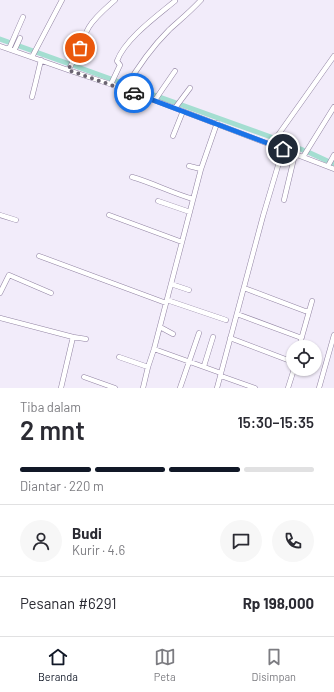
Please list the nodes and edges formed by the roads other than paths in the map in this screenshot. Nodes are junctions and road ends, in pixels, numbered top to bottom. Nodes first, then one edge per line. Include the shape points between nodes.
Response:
1 (62, 0) edge
2 (115, 0) edge
3 (201, 0) edge
4 (175, 1) edge
5 (23, 17) dead end
6 (0, 46) edge
7 (9, 49) junction
8 (33, 56) junction
9 (334, 56) edge
10 (41, 60) junction
11 (70, 67) junction
12 (174, 71) dead end
13 (111, 84) junction
14 (190, 88) dead end
15 (125, 89) junction
16 (32, 97) dead end
17 (155, 100) junction
18 (176, 107) junction
19 (334, 107) edge
20 (183, 111) junction
21 (217, 123) junction
22 (173, 136) dead end
23 (271, 145) junction
24 (283, 149) junction
25 (295, 154) junction
26 (303, 157) junction
27 (331, 161) edge
28 (189, 166) dead end
29 (334, 168) edge
30 (201, 169) junction
31 (132, 176) dead end
32 (193, 199) junction
33 (284, 200) dead end
34 (158, 201) dead end
35 (190, 212) junction
36 (0, 215) edge
37 (109, 215) dead end
38 (16, 220) dead end
39 (182, 242) junction
40 (39, 256) dead end
41 (171, 284) junction
42 (244, 288) junction
43 (189, 290) dead end
44 (0, 292) edge
45 (51, 293) dead end
46 (312, 300) dead end
47 (166, 301) junction
48 (309, 311) junction
49 (237, 314) junction
50 (0, 318) edge
51 (226, 320) dead end
52 (160, 327) junction
53 (198, 333) dead end
54 (173, 334) dead end
55 (334, 335) edge
56 (73, 337) junction
57 (213, 337) dead end
58 (302, 337) junction
59 (230, 338) junction
60 (86, 339) dead end
61 (301, 340) edge
62 (154, 349) junction
63 (119, 357) dead end
64 (286, 359) edge
65 (189, 361) junction
66 (204, 366) junction
67 (148, 367) junction
68 (220, 374) junction
69 (292, 376) edge
70 (84, 377) dead end
71 (61, 388) edge
72 (115, 388) edge
73 (143, 388) edge
74 (180, 388) edge
75 (218, 388) edge
76 (255, 388) edge
77 (288, 388) edge
78 (319, 388) edge

1 - 8 street
2 - 11 street via 89,26
3 - 15 street via 159,41
4 - 13 street via 132,39 117,61 120,65
5 - 7 street
6 - 7 street
7 - 8 street via 17,45
8 - 10 street
9 - 23 street
10 - 11 street
10 - 16 street
11 - 13 street
12 - 17 street
13 - 15 street
14 - 18 street
15 - 17 street
17 - 18 street
18 - 20 street
19 - 26 street
20 - 21 street
20 - 22 street
21 - 23 street
21 - 30 street
23 - 24 street
24 - 25 street
24 - 42 street
25 - 26 street
25 - 33 street
26 - 27 street
27 - 29 street
28 - 30 street
30 - 32 street
31 - 32 street
32 - 35 street
34 - 35 street
35 - 39 street
36 - 38 street
37 - 39 street
39 - 41 street
40 - 47 street
41 - 43 street
41 - 47 street
42 - 48 street
42 - 49 street
44 - 45 street via 9,275
46 - 48 street
47 - 51 street
47 - 52 street
48 - 58 street
49 - 58 street
49 - 59 street
50 - 56 street
52 - 54 street
52 - 62 street
53 - 65 street
55 - 78 street
56 - 60 street
56 - 71 street
57 - 66 street
58 - 61 street
59 - 64 street
59 - 68 street
62 - 65 street
62 - 67 street
63 - 67 street
65 - 66 street
65 - 74 street
66 - 68 street
67 - 73 street
68 - 75 street
68 - 76 street
69 - 77 street
70 - 72 street

